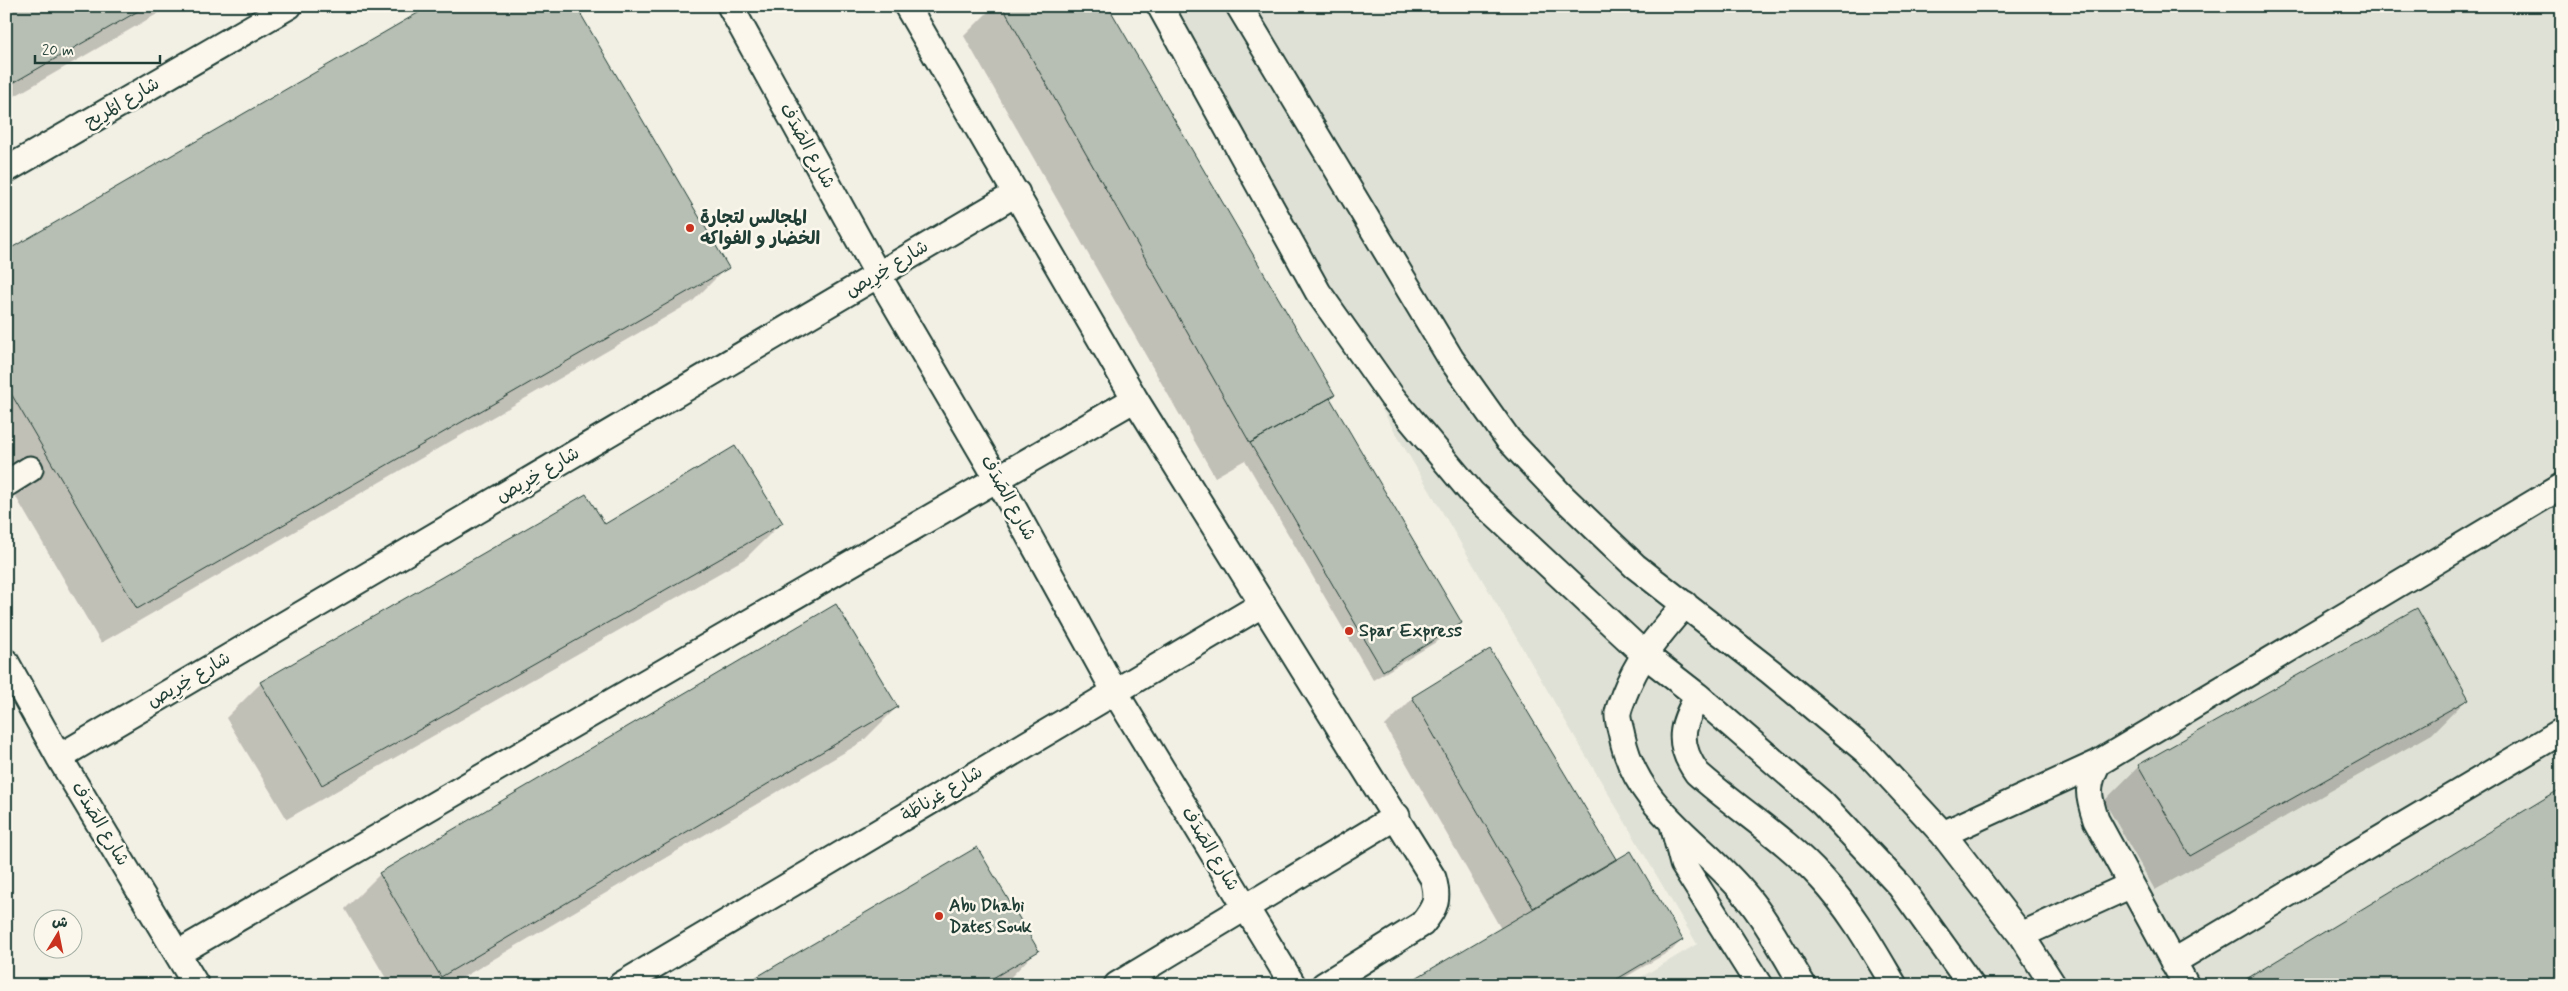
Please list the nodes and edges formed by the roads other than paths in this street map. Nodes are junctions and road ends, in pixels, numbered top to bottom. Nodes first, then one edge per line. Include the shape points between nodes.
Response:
1 (289, 6) edge
2 (730, 6) edge
3 (907, 6) edge
4 (1160, 6) edge
5 (1239, 6) edge
6 (6, 170) edge
7 (1017, 193) junction
8 (878, 275) junction
9 (1135, 399) junction
10 (30, 469) dead end
11 (998, 480) junction
12 (6, 484) edge
13 (2562, 486) edge
14 (1263, 604) junction
15 (1685, 604) junction
16 (1644, 654) junction
17 (6, 662) edge
18 (1115, 692) junction
19 (1698, 696) junction
20 (2562, 731) edge
21 (59, 757) junction
22 (2098, 763) junction
23 (1397, 816) junction
24 (1673, 824) junction
25 (1943, 834) junction
26 (2131, 885) junction
27 (1246, 907) junction
28 (2021, 935) junction
29 (178, 953) junction
30 (2173, 962) junction
31 (1795, 982) edge
32 (2045, 982) edge
33 (196, 985) edge
34 (621, 985) edge
35 (1117, 985) edge
36 (1292, 985) edge
37 (1324, 985) edge
38 (1759, 985) edge
39 (1894, 985) edge
40 (1971, 985) edge
41 (2186, 985) edge

1 - 6 lane, شارع المُرِيح
2 - 8 lane, شارع الصَدَف
3 - 7 lane
4 - 16 lane via 1318,292 1392,397 1472,493
5 - 15 lane via 1451,359 1508,439 1635,566
7 - 8 lane, شارع خِرِيص
7 - 9 lane
8 - 11 lane, شارع الصَدَف
8 - 21 lane, شارع خِرِيص
9 - 11 lane
9 - 14 lane
10 - 12 lane
11 - 18 lane, شارع الصَدَف
11 - 29 lane
13 - 22 lane
14 - 18 lane, شارع غِرناطَة
14 - 23 lane
15 - 16 lane
15 - 25 lane via 1867,752
16 - 19 lane
16 - 24 lane via 1618,714 1624,748 1635,772
17 - 21 lane, شارع الصَدَف
18 - 27 lane, شارع الصَدَف
18 - 34 lane, شارع غِرناطَة
19 - 39 lane via 1683,729 1686,752 1697,773 1821,878 1860,928
19 - 40 lane via 1828,810 1900,886
20 - 30 lane
21 - 29 lane, شارع الصَدَف
22 - 25 lane
22 - 26 lane via 2090,778 2088,798 2096,820
23 - 27 lane
23 - 37 lane via 1433,878 1437,894 1433,911 1422,924
24 - 31 lane via 1748,897 1778,941
24 - 38 lane via 1675,840 1687,872
25 - 28 lane
26 - 28 lane
26 - 30 lane
27 - 35 lane
27 - 36 lane, شارع الصَدَف
28 - 32 lane
29 - 33 lane, شارع الصَدَف
30 - 41 lane

